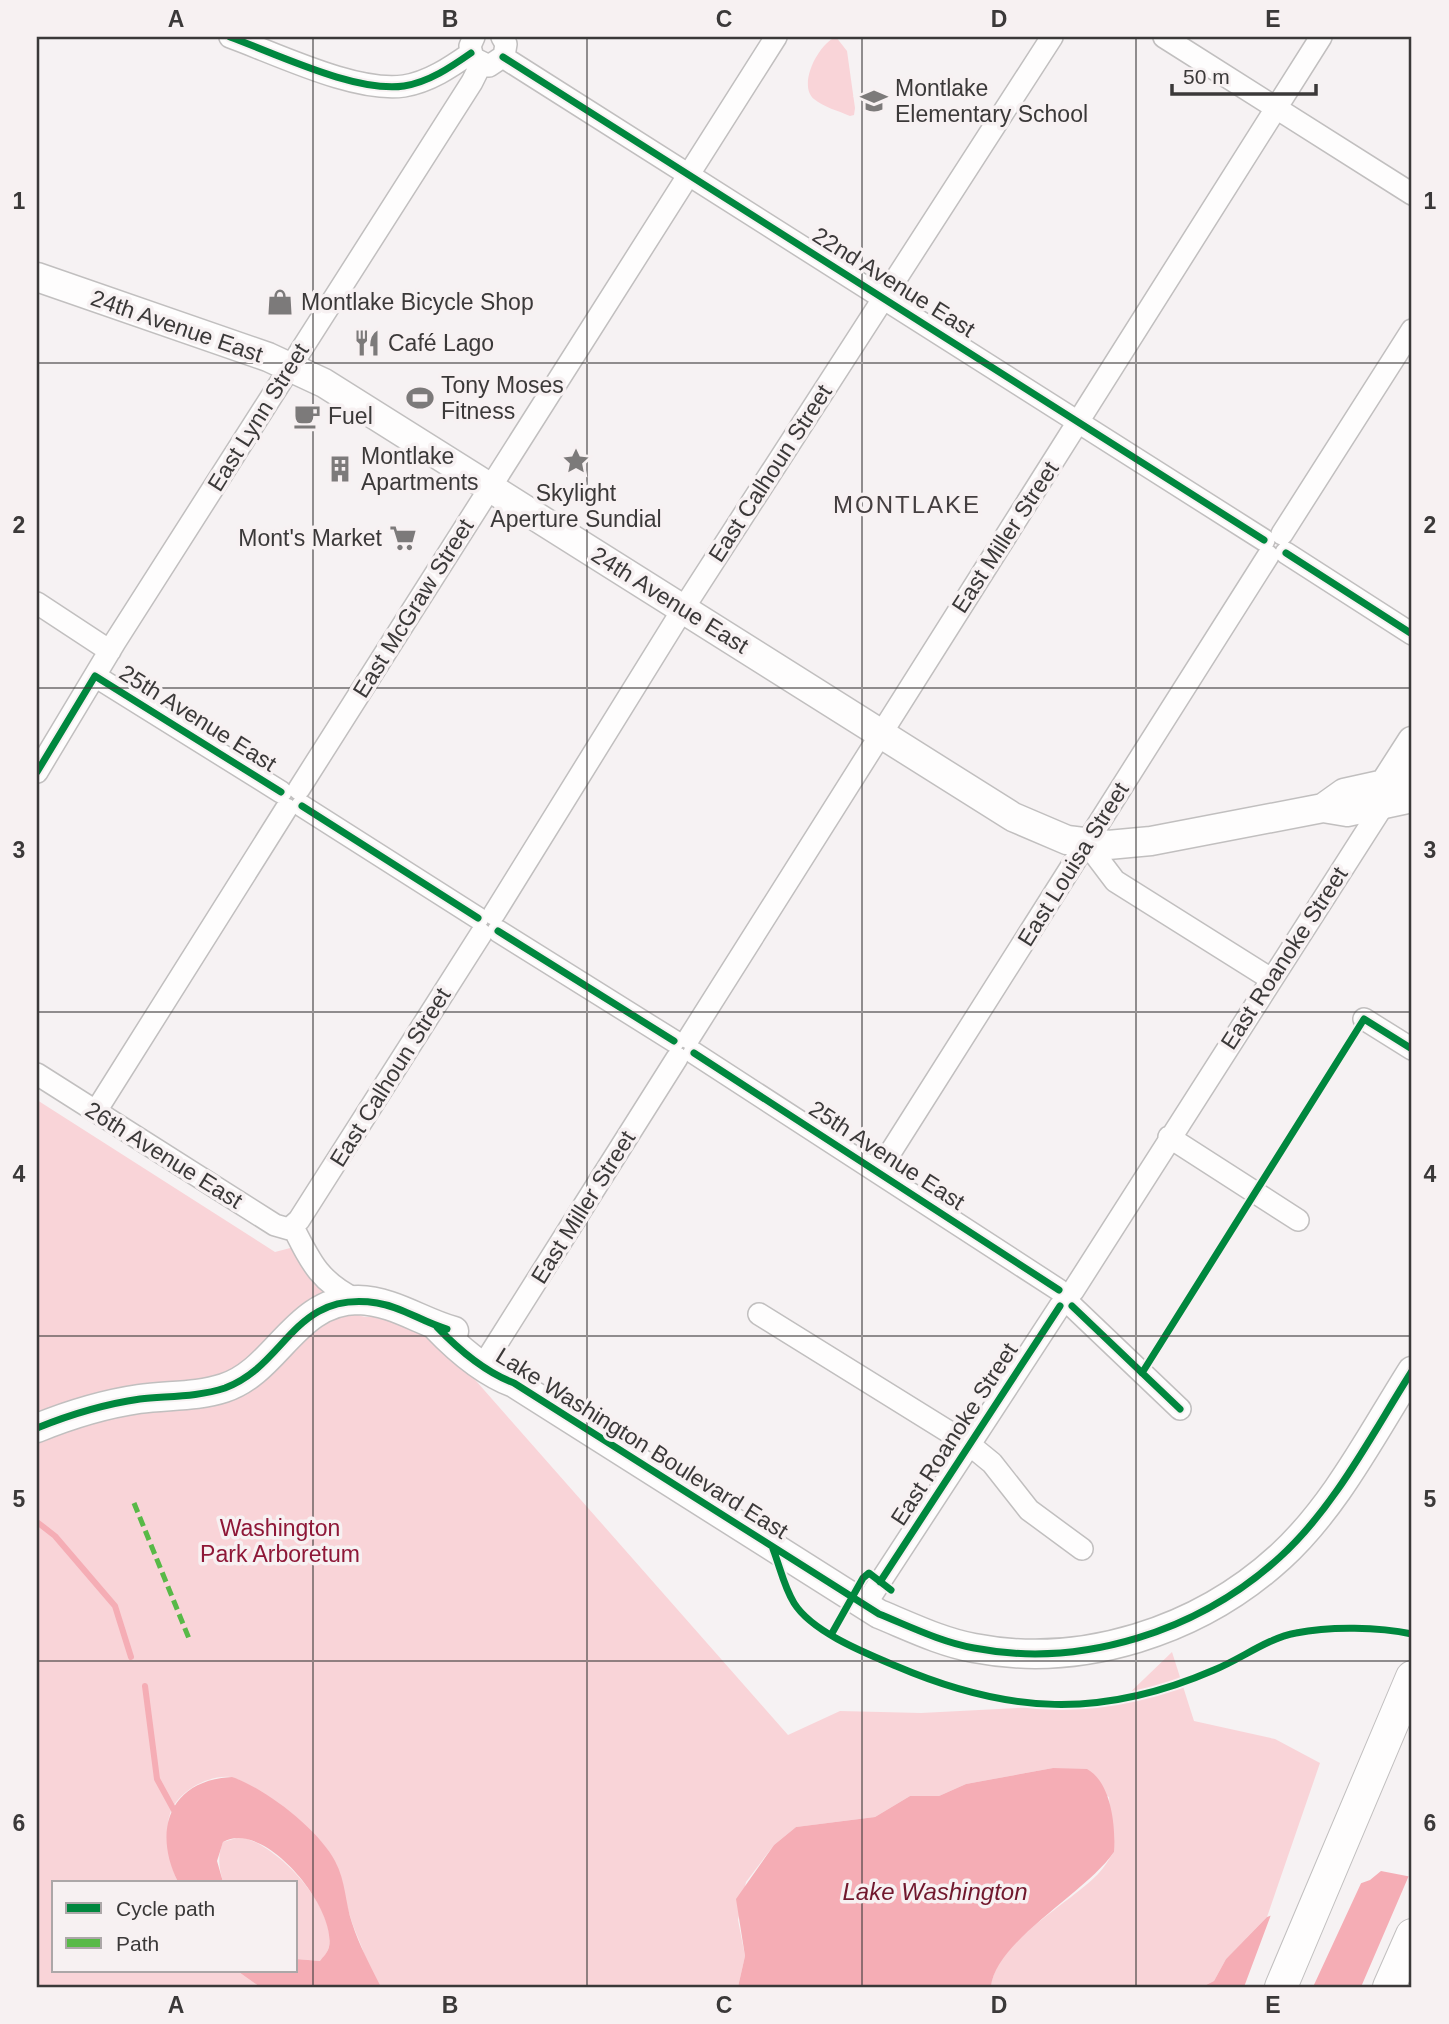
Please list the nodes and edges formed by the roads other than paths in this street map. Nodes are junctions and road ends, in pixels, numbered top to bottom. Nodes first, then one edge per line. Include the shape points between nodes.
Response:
1 (230, 37) edge
2 (776, 37) edge
3 (1052, 37) edge
4 (1164, 37) edge
5 (1321, 37) edge
6 (503, 47) edge
7 (475, 51) edge
8 (1276, 107) junction
9 (689, 174) junction
10 (1412, 194) edge
11 (38, 280) edge
12 (883, 299) junction
13 (1412, 330) edge
14 (290, 366) junction
15 (1079, 422) junction
16 (490, 486) junction
17 (1275, 545) junction
18 (37, 603) edge
19 (683, 609) junction
20 (1412, 634) edge
21 (110, 651) junction
22 (95, 677) junction
23 (880, 732) junction
24 (1412, 741) edge
25 (37, 772) edge
26 (1394, 788) edge
27 (1412, 798) edge
28 (292, 799) junction
29 (1087, 844) junction
30 (488, 924) junction
31 (1271, 979) junction
32 (1364, 1019) dead end
33 (684, 1047) junction
34 (1412, 1049) edge
35 (37, 1074) edge
36 (96, 1111) junction
37 (1169, 1137) junction
38 (878, 1172) junction
39 (1298, 1220) dead end
40 (296, 1224) junction
41 (1066, 1298) junction
42 (357, 1300) junction
43 (760, 1314) dead end
44 (437, 1326) junction
45 (489, 1356) junction
46 (1412, 1371) edge
47 (514, 1383) junction
48 (1180, 1409) dead end
49 (37, 1428) edge
50 (970, 1445) junction
51 (1082, 1549) dead end
52 (878, 1610) junction
53 (1412, 1677) edge
54 (1412, 1707) edge
55 (1373, 1767) junction
56 (1412, 1935) edge
57 (1282, 1987) edge
58 (1389, 1987) edge

1 - 7 street via 355,83 381,87 431,78
2 - 9 street, East McGraw Street
3 - 12 street, East Calhoun Street
4 - 8 street
5 - 8 street, East Miller Street
6 - 7 street via 495,64
6 - 9 street, 22nd Avenue East
7 - 14 street, East Lynn Street via 472,82
8 - 10 street
8 - 15 street, East Miller Street
9 - 12 street, 22nd Avenue East
9 - 16 street, East McGraw Street
11 - 14 main road, 24th Avenue East
12 - 15 street, 22nd Avenue East
12 - 19 street, East Calhoun Street
13 - 17 street, East Louisa Street
14 - 16 main road, 24th Avenue East
14 - 21 street, East Lynn Street
15 - 17 street, 22nd Avenue East
15 - 23 street, East Miller Street
16 - 19 main road, 24th Avenue East
16 - 28 street, East McGraw Street
17 - 20 street, 22nd Avenue East
17 - 29 street, East Louisa Street
18 - 21 street, 25th Avenue East
19 - 23 main road, 24th Avenue East
19 - 30 street, East Calhoun Street
21 - 22 street, East Lynn Street
22 - 25 street, East Lynn Street
22 - 28 street, 25th Avenue East
23 - 29 main road, 24th Avenue East via 1030,827
23 - 33 street, East Miller Street
24 - 26 main road
26 - 27 main road, 24th Avenue East
26 - 29 main road, 24th Avenue East via 1344,793 1323,808 1130,844
26 - 31 street, East Roanoke Street
28 - 30 street, 25th Avenue East
28 - 36 street, East McGraw Street
29 - 31 street via 1115,881
29 - 38 street, East Louisa Street
30 - 33 street, 25th Avenue East
30 - 40 street, East Calhoun Street
31 - 37 street, East Roanoke Street
32 - 34 street
33 - 38 street, 25th Avenue East
33 - 45 street, East Miller Street
35 - 36 street, 26th Avenue East
36 - 40 street, 26th Avenue East via 275,1225 289,1229
37 - 39 street
37 - 41 street, East Roanoke Street
38 - 41 street, 25th Avenue East
40 - 42 street via 320,1276 333,1289
41 - 48 street, 25th Avenue East
41 - 50 street, East Roanoke Street
42 - 44 main road via 408,1311
42 - 49 main road via 305,1319 265,1363 224,1388 138,1399 65,1416
43 - 50 street
44 - 45 main road via 457,1332
44 - 47 main road, Lake Washington Boulevard East via 497,1376
45 - 47 main road, Lake Washington Boulevard East
46 - 52 main road, Lake Washington Boulevard East via 1324,1505 1281,1556 1250,1582 1200,1611 1125,1643 1018,1654 930,1636
47 - 52 main road, Lake Washington Boulevard East
50 - 51 street via 992,1464 1029,1510
50 - 52 street, East Roanoke Street
53 - 55 highway
54 - 55 highway
55 - 57 highway
56 - 58 highway

